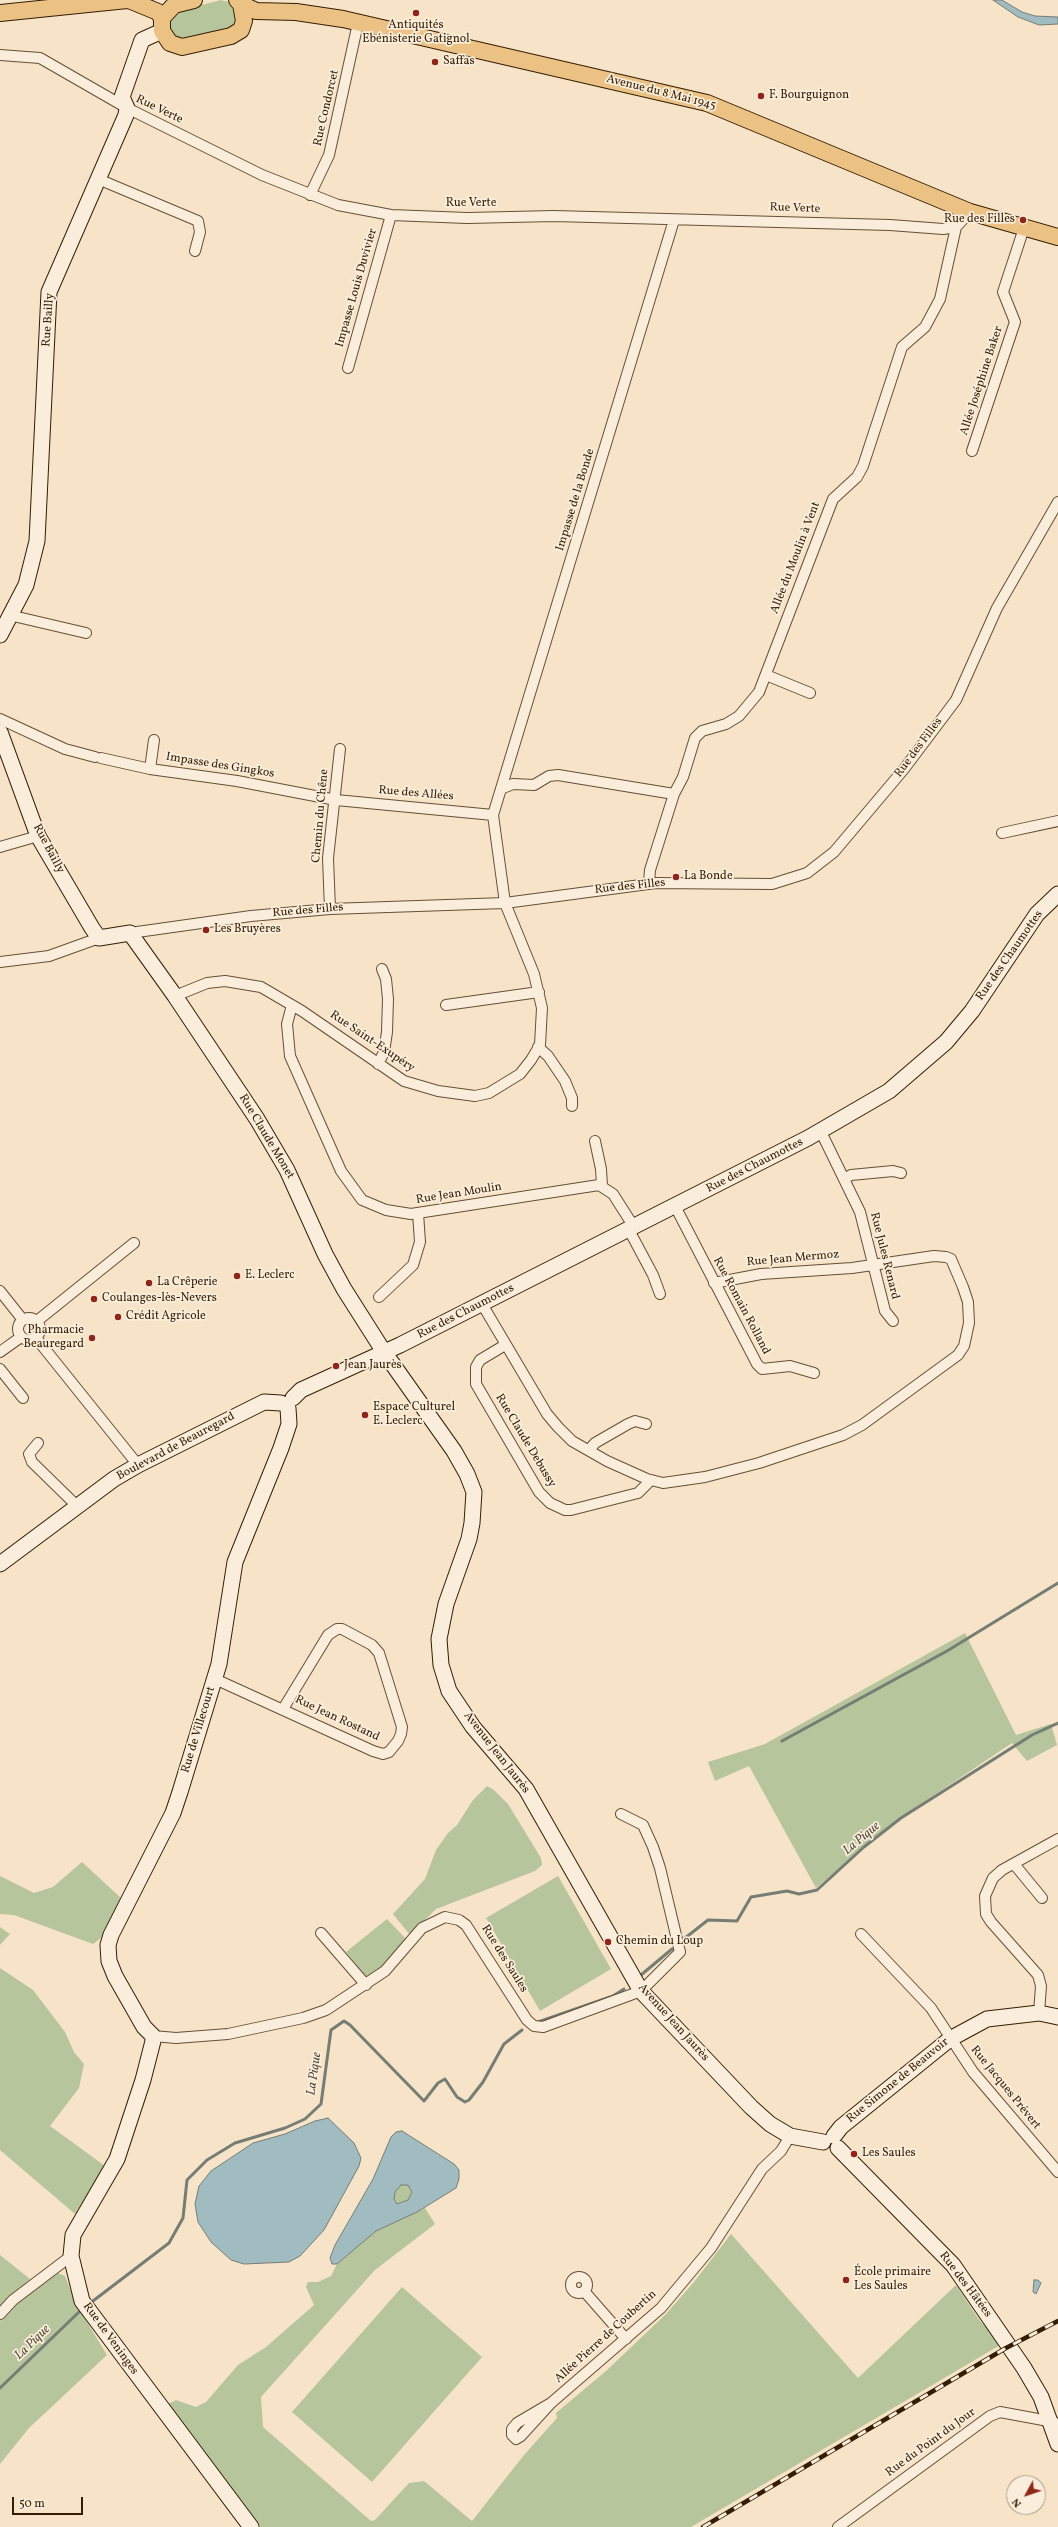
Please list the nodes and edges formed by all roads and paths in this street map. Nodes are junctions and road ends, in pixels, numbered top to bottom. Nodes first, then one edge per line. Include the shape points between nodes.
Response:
1 (194, 0) edge
2 (137, 1) edge
3 (239, 2) edge
4 (174, 5) junction
5 (296, 12) junction
6 (0, 13) edge
7 (358, 23) junction
8 (162, 25) junction
9 (241, 30) junction
10 (0, 55) edge
11 (127, 108) junction
12 (98, 179) junction
13 (310, 195) junction
14 (970, 212) junction
15 (391, 215) junction
16 (674, 220) junction
17 (956, 227) junction
18 (1024, 228) junction
19 (1058, 237) edge
20 (195, 251) dead end
21 (348, 368) dead end
22 (972, 451) dead end
23 (1058, 502) edge
24 (9, 615) junction
25 (86, 634) dead end
26 (0, 635) edge
27 (766, 675) junction
28 (810, 693) dead end
29 (0, 719) edge
30 (0, 732) edge
31 (154, 740) dead end
32 (340, 749) dead end
33 (150, 769) junction
34 (503, 788) junction
35 (674, 794) junction
36 (336, 800) junction
37 (493, 815) junction
38 (1058, 821) edge
39 (1002, 834) dead end
40 (38, 836) junction
41 (0, 847) edge
42 (649, 883) junction
43 (1058, 894) edge
44 (505, 902) junction
45 (330, 909) junction
46 (130, 932) junction
47 (99, 938) junction
48 (0, 962) edge
49 (382, 969) dead end
50 (540, 992) junction
51 (175, 996) junction
52 (292, 1005) junction
53 (446, 1005) dead end
54 (538, 1047) junction
55 (378, 1064) junction
56 (572, 1106) dead end
57 (821, 1132) junction
58 (595, 1141) dead end
59 (901, 1173) dead end
60 (844, 1179) junction
61 (602, 1186) junction
62 (675, 1206) junction
63 (418, 1214) junction
64 (631, 1228) junction
65 (134, 1243) dead end
66 (874, 1264) junction
67 (714, 1283) junction
68 (0, 1291) edge
69 (660, 1294) dead end
70 (379, 1297) dead end
71 (482, 1304) junction
72 (23, 1320) junction
73 (893, 1321) dead end
74 (37, 1322) junction
75 (21, 1336) junction
76 (36, 1338) junction
77 (505, 1345) junction
78 (0, 1352) edge
79 (384, 1352) junction
80 (0, 1369) edge
81 (814, 1373) dead end
82 (23, 1398) dead end
83 (287, 1403) junction
84 (646, 1424) dead end
85 (38, 1443) dead end
86 (589, 1450) junction
87 (138, 1464) junction
88 (650, 1480) junction
89 (77, 1506) junction
90 (0, 1564) edge
91 (214, 1679) junction
92 (283, 1709) junction
93 (621, 1814) dead end
94 (1058, 1839) edge
95 (1014, 1864) junction
96 (1042, 1898) dead end
97 (321, 1933) dead end
98 (861, 1934) dead end
99 (366, 1985) junction
100 (641, 1991) junction
101 (1039, 2013) junction
102 (1058, 2017) edge
103 (153, 2036) junction
104 (950, 2039) junction
105 (790, 2136) junction
106 (832, 2142) junction
107 (1058, 2172) edge
108 (71, 2256) junction
109 (584, 2291) dead end
110 (0, 2314) edge
111 (626, 2339) junction
112 (551, 2402) dead end
113 (1054, 2422) edge
114 (1058, 2444) edge
115 (250, 2527) edge
116 (838, 2527) edge

1 - 4 main road
2 - 4 main road
2 - 6 main road
2 - 8 main road via 158,12
3 - 5 main road, Avenue du 8 Mai 1945 via 256,11
3 - 9 main road via 244,20
4 - 8 main road
5 - 7 main road, Avenue du 8 Mai 1945 via 319,14
5 - 9 main road, Avenue du 8 Mai 1945 via 258,22
7 - 13 street, Rue Condorcet via 329,155
7 - 14 main road, Avenue du 8 Mai 1945 via 707,103
8 - 9 main road, Avenue du 8 Mai 1945 via 170,43 182,47 231,36
8 - 11 street, Rue Bailly via 142,40 122,97
10 - 11 street, Rue Verte via 40,58
11 - 12 street, Rue Bailly
11 - 13 street, Rue Verte via 262,175
12 - 20 street via 198,221 200,232
12 - 24 street, Rue Bailly via 49,292 37,541 26,585
13 - 15 street, Rue Verte via 338,205
14 - 17 street
14 - 18 main road, Avenue du 8 Mai 1945
15 - 16 street, Rue Verte
15 - 21 street, Impasse Louis Duvivier
16 - 17 street, Rue Verte via 890,225 943,229
16 - 34 street, Impasse de la Bonde
17 - 27 street, Allée du Moulin à Vent via 940,299 924,327 902,347 863,466 857,477 833,499
18 - 19 main road, Avenue du 8 Mai 1945
18 - 22 street, Allée Joséphine Baker via 1003,292 1015,322
23 - 42 street, Rue des Filles via 997,608 956,700 904,769 834,852 807,873 772,884
24 - 25 street
24 - 26 street, Rue Bailly
27 - 28 street
27 - 35 street, Allée du Moulin à Vent via 759,692 739,716 726,724 702,731 696,738 683,777
29 - 33 street, Impasse des Gingkos via 65,749
30 - 40 street, Rue Bailly
31 - 33 street
32 - 36 street, Chemin du Chêne
33 - 36 street, Impasse des Gingkos via 237,781
34 - 35 street via 513,784 534,785 549,776 558,775
34 - 37 street, Impasse de la Bonde
35 - 42 street, Allée du Moulin à Vent via 650,870
36 - 37 street, Rue des Allées
36 - 45 street, Chemin du Chêne via 328,858
37 - 44 street, Rue Saint-Exupéry
38 - 39 street
40 - 41 street
40 - 47 street, Rue Bailly
42 - 44 street, Rue des Filles
43 - 57 street, Rue des Chaumottes via 1037,914 972,1011 946,1042 890,1091
44 - 45 street, Rue des Filles
44 - 50 street, Rue Saint-Exupéry
45 - 46 street, Rue des Filles
46 - 47 street, Rue des Filles
46 - 51 street, Rue Claude Monet
47 - 48 street via 49,956
49 - 55 street via 388,999 387,1032 384,1052
50 - 53 street
50 - 54 street, Rue Saint-Exupéry via 542,1032
51 - 52 street, Rue Saint-Exupéry via 207,983 225,982 261,988
51 - 79 street, Rue Claude Monet via 287,1170 325,1254
52 - 55 street, Rue Saint-Exupéry
52 - 63 street, Rue Jean Moulin via 287,1024 290,1056 348,1183 362,1200 374,1206 396,1213
54 - 55 street, Rue Saint-Exupéry via 520,1074 489,1093 475,1096 404,1081
54 - 56 street via 548,1056 565,1081 572,1098
57 - 60 street, Rue Jules Renard
57 - 62 street, Rue des Chaumottes
58 - 61 street
59 - 60 street via 892,1171 851,1175
60 - 66 street, Rue Jules Renard via 860,1212
61 - 63 street, Rue Jean Moulin
61 - 64 street via 613,1194
62 - 64 street, Rue des Chaumottes
62 - 67 street, Rue Romain Rolland
63 - 70 street via 420,1242 414,1265
64 - 69 street
64 - 71 street, Rue des Chaumottes
65 - 74 street
66 - 67 street, Rue Jean Mermoz via 852,1268 761,1274
66 - 73 street, Rue Jules Renard via 885,1311
66 - 88 street, Rue Jean Mermoz via 934,1256 951,1259 968,1302 970,1314 964,1346 958,1355 862,1425 843,1435 760,1463 705,1477 663,1483
67 - 81 street, Rue Romain Rolland via 759,1367 766,1370 790,1366
68 - 72 street
71 - 77 street
71 - 79 street, Rue des Chaumottes
72 - 74 street via 30,1318
72 - 75 street via 18,1330
74 - 76 street via 40,1332
75 - 76 street via 26,1340
75 - 78 street
76 - 87 street
77 - 86 street via 547,1414 572,1441
77 - 88 street, Rue Claude Debussy via 480,1360 476,1367 476,1384 539,1492 550,1503 571,1510 638,1493
79 - 83 street via 307,1387
79 - 100 street, Avenue Jean Jaurès via 454,1451 474,1492 469,1539 446,1604 439,1639 441,1665 449,1691 473,1726 526,1789
80 - 82 street
83 - 87 street, Boulevard de Beauregard via 264,1402
83 - 91 street, Rue de Villecourt via 289,1424 235,1562 226,1627
84 - 86 street via 635,1421 628,1424 595,1443
85 - 89 street via 29,1454 32,1462
86 - 88 street
87 - 89 street, Boulevard de Beauregard
89 - 90 street, Boulevard de Beauregard
91 - 92 street, Rue Jean Rostand
91 - 103 street, Rue de Villecourt via 173,1813 108,1945 109,1961 115,1976 144,2027
92 - 92 street, Rue Jean Rostand via 382,1754 393,1749 401,1734 402,1727 379,1653 372,1645 342,1629 328,1635
93 - 100 street via 643,1825 653,1847 680,1952
94 - 95 street
95 - 96 street
95 - 101 street via 993,1878 984,1904 991,1922 1038,1975 1041,1986
97 - 99 street
98 - 104 street, Rue Jacques Prévert via 931,2008
99 - 100 street, Rue des Saules via 385,1971 422,1928 445,1917 459,1920 466,1925 527,2020 534,2026 543,2027
99 - 103 street, Rue des Saules via 326,2010 289,2022 213,2036
100 - 105 street, Avenue Jean Jaurès via 751,2107 770,2124
101 - 102 street, Rue Simone de Beauvoir
101 - 104 street, Rue Simone de Beauvoir via 987,2019
103 - 108 street, Rue de Veninges via 132,2117 116,2159 73,2235
104 - 106 street, Rue Simone de Beauvoir via 841,2127
104 - 107 street, Rue Jacques Prévert via 973,2072
105 - 106 street, Avenue Jean Jaurès
105 - 111 street, Allée Pierre de Coubertin via 781,2151 762,2169 711,2248 661,2308
106 - 113 street, Rue des Hâtées via 950,2262 1024,2368
108 - 110 street via 13,2300
108 - 115 street, Rue de Veninges via 82,2301
109 - 111 street
111 - 112 street, Allée Pierre de Coubertin
113 - 114 street, Rue des Hâtées
113 - 116 street, Rue du Point du Jour via 1000,2412 990,2416

